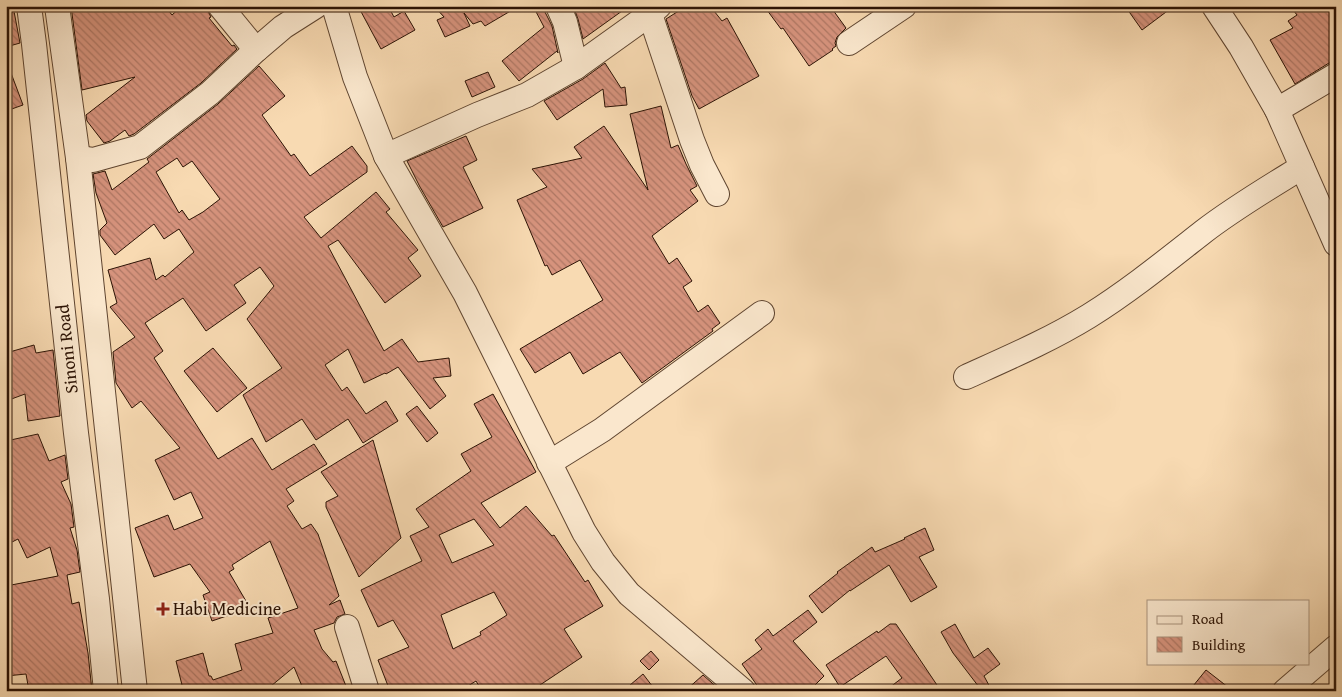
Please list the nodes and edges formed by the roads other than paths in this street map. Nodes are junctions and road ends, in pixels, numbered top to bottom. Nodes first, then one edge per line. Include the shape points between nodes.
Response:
1 (29, 6) edge
2 (57, 6) edge
3 (220, 6) edge
4 (316, 6) edge
5 (334, 6) edge
6 (558, 6) edge
7 (904, 6) edge
8 (1214, 6) edge
9 (652, 9) edge
10 (849, 43) dead end
11 (256, 50) junction
12 (576, 67) junction
13 (1336, 75) edge
14 (1277, 110) junction
15 (386, 156) junction
16 (78, 158) junction
17 (1302, 168) junction
18 (717, 194) dead end
19 (1336, 244) edge
20 (762, 313) dead end
21 (966, 377) dead end
22 (549, 463) junction
23 (347, 627) dead end
24 (1336, 647) edge
25 (106, 691) edge
26 (135, 691) edge
27 (367, 691) edge
28 (743, 691) edge
29 (1285, 691) edge

1 - 25 street, Sinoni Road
2 - 16 street, Sinoni Road
3 - 11 street
4 - 11 street via 283,27
5 - 15 street via 355,77
6 - 12 street via 566,22
7 - 10 street
8 - 14 street
9 - 12 street
9 - 18 street via 692,140
11 - 16 street via 210,93 140,147 93,160
12 - 15 street via 527,96
13 - 14 street
14 - 17 street
15 - 22 street via 465,293
16 - 26 street, Sinoni Road
17 - 19 street
17 - 21 street via 1232,211 1089,316
20 - 22 street via 602,430
22 - 28 street via 584,532 629,594
23 - 27 street
24 - 29 street

